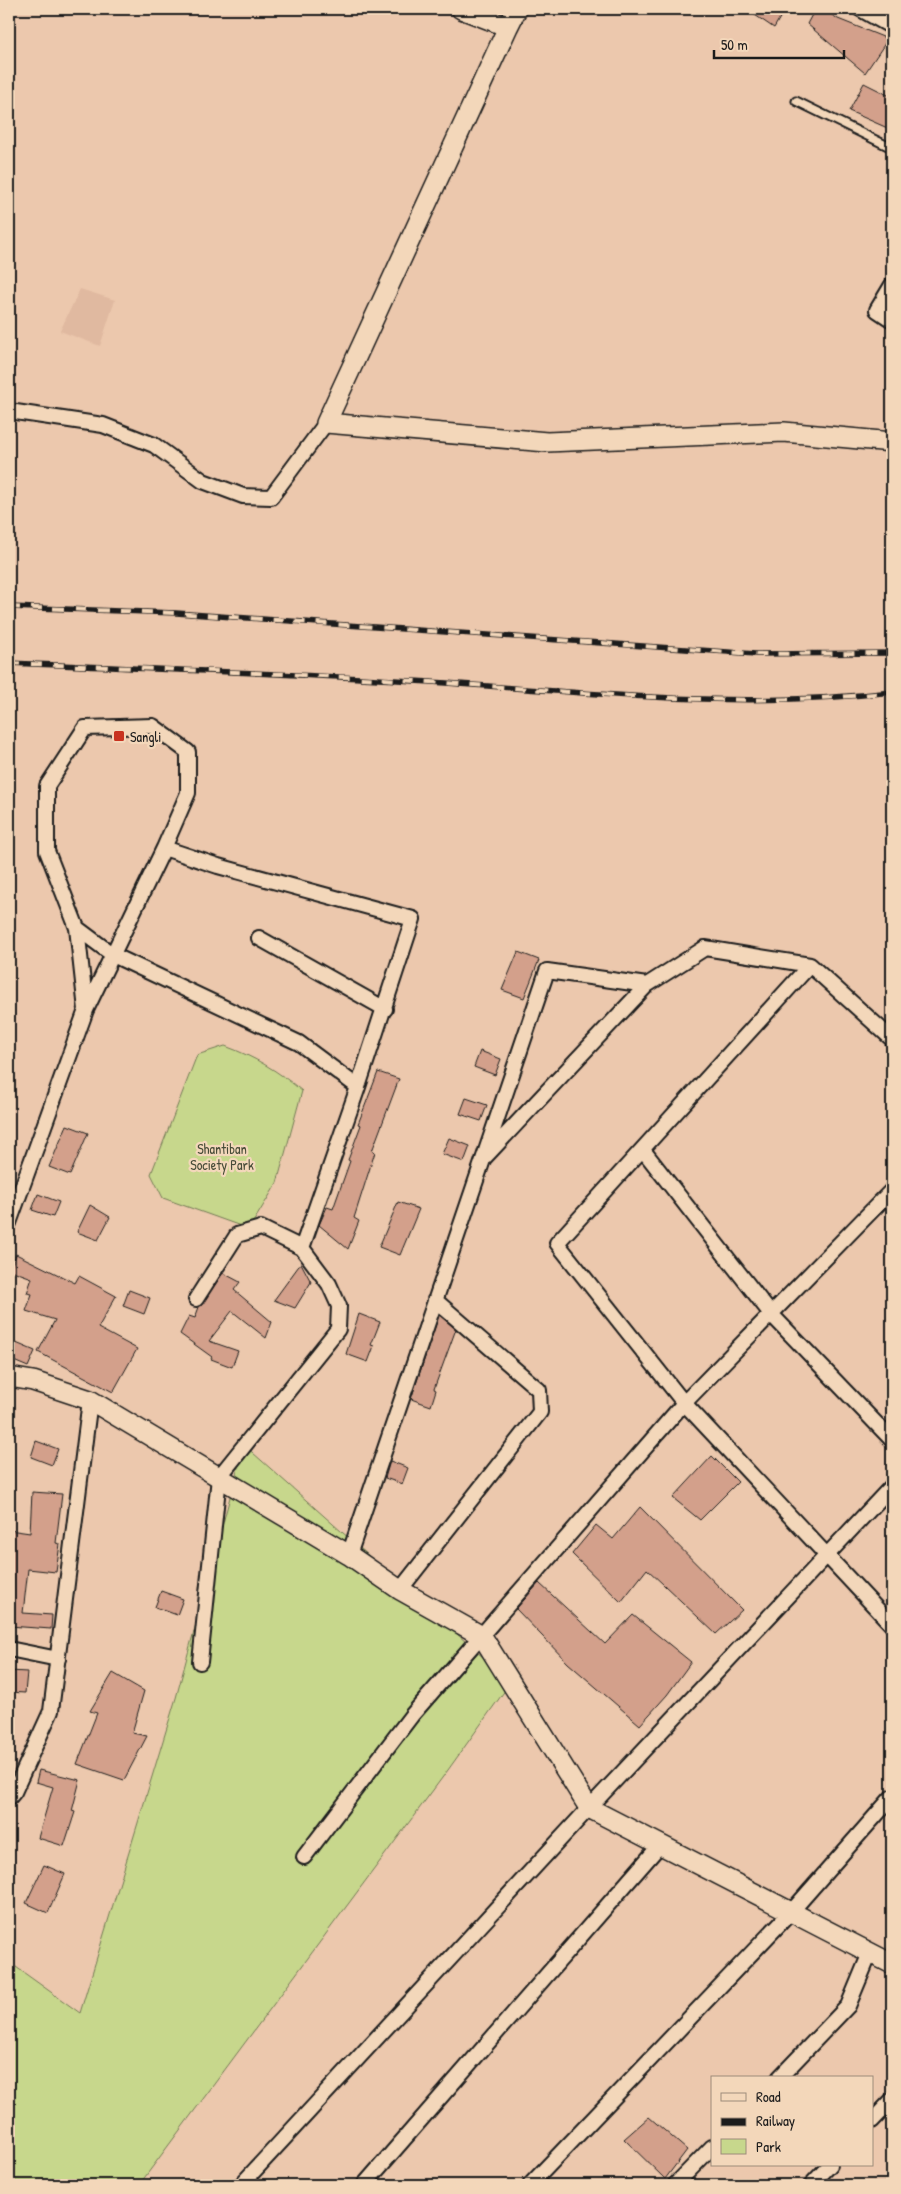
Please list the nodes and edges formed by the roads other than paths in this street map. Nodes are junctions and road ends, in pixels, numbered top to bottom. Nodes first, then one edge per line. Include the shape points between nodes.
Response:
1 (461, 9) edge
2 (516, 9) edge
3 (860, 9) edge
4 (892, 26) edge
5 (508, 28) junction
6 (796, 101) dead end
7 (892, 148) edge
8 (892, 285) edge
9 (892, 320) edge
10 (9, 410) edge
11 (326, 423) junction
12 (892, 442) edge
13 (164, 848) junction
14 (77, 928) junction
15 (259, 938) dead end
16 (113, 955) junction
17 (810, 965) junction
18 (647, 985) junction
19 (86, 1010) junction
20 (385, 1010) junction
21 (892, 1039) edge
22 (358, 1088) junction
23 (643, 1150) junction
24 (482, 1160) junction
25 (892, 1190) edge
26 (9, 1223) edge
27 (302, 1248) junction
28 (196, 1299) dead end
29 (435, 1300) junction
30 (771, 1314) junction
31 (9, 1377) edge
32 (90, 1400) junction
33 (684, 1403) junction
34 (892, 1440) edge
35 (219, 1477) junction
36 (892, 1486) edge
37 (828, 1554) junction
38 (349, 1555) junction
39 (400, 1590) junction
40 (892, 1625) edge
41 (482, 1636) junction
42 (9, 1649) edge
43 (58, 1659) junction
44 (200, 1662) dead end
45 (892, 1797) edge
46 (9, 1798) edge
47 (589, 1808) junction
48 (660, 1845) junction
49 (304, 1857) dead end
50 (791, 1912) junction
51 (870, 1952) junction
52 (892, 1964) edge
53 (781, 2076) edge
54 (892, 2100) edge
55 (874, 2119) edge
56 (711, 2148) edge
57 (829, 2166) edge
58 (241, 2185) edge
59 (364, 2185) edge
60 (530, 2185) edge
61 (675, 2185) edge
62 (812, 2185) edge

1 - 5 main road
2 - 5 main road
3 - 4 street
5 - 11 main road
6 - 7 lane
8 - 9 street via 877,310
10 - 11 street via 103,425 154,445 203,481 244,496 271,497
11 - 12 main road via 547,442 784,432
13 - 14 street via 188,793 188,752 153,726 85,728 47,786 47,851
13 - 16 street
13 - 20 street via 413,920
14 - 16 street
14 - 19 street
15 - 20 street
16 - 19 street
16 - 22 street via 299,1043
17 - 18 street via 705,948
17 - 21 street
17 - 23 street
18 - 24 street
18 - 24 street via 547,971
19 - 26 street
20 - 22 street
22 - 27 street
23 - 30 street
23 - 33 street via 558,1244
24 - 29 street
25 - 30 street
27 - 28 street via 261,1228 237,1235
27 - 35 street via 329,1284 339,1306 338,1329
29 - 38 street
29 - 39 street via 539,1390 540,1412
30 - 33 street
30 - 34 street
31 - 32 main road via 33,1381
32 - 35 main road
32 - 43 street
33 - 37 street
33 - 41 street
35 - 38 main road
35 - 44 street
36 - 37 street
37 - 40 street
37 - 47 street
38 - 39 main road
39 - 41 main road
41 - 47 main road
41 - 49 street via 412,1715
42 - 43 street
43 - 46 street via 52,1711
45 - 50 street
47 - 48 main road
47 - 58 street
48 - 50 main road
48 - 59 street
50 - 51 main road
50 - 60 street
51 - 52 main road
51 - 53 street via 848,2006
54 - 55 street
56 - 61 street
57 - 62 street

